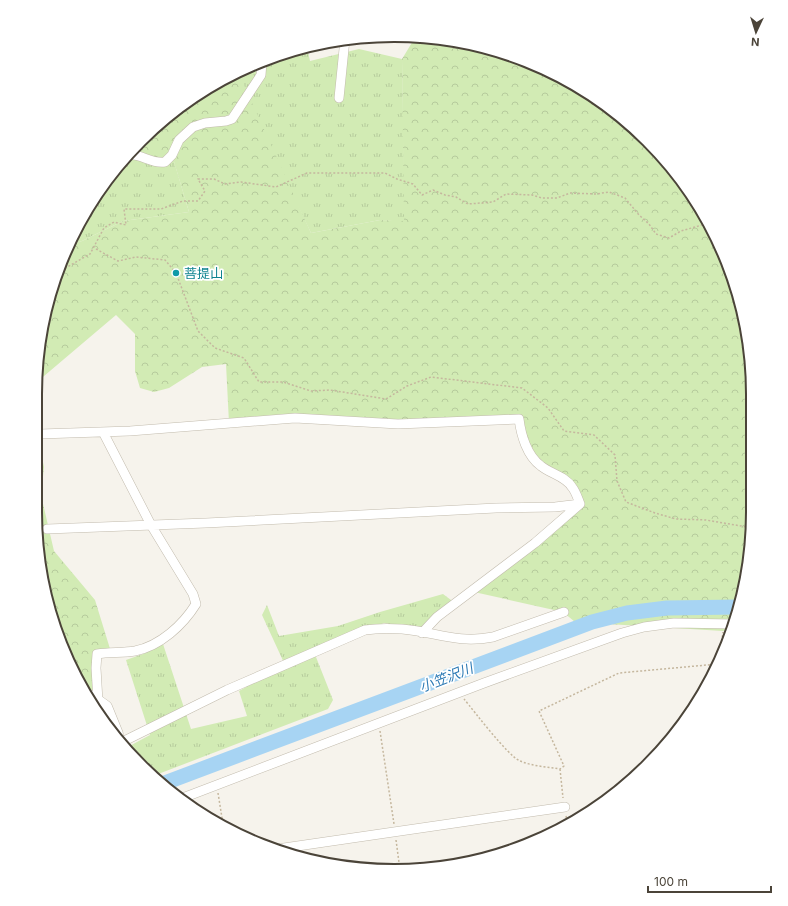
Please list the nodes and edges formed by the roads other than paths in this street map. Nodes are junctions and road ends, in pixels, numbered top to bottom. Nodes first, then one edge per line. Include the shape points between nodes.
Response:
1 (344, 46) edge
2 (262, 68) edge
3 (339, 98) dead end
4 (136, 155) edge
5 (103, 432) junction
6 (42, 434) edge
7 (580, 504) junction
8 (151, 525) junction
9 (47, 529) dead end
10 (564, 612) dead end
11 (727, 624) edge
12 (422, 632) junction
13 (93, 695) edge
14 (96, 700) edge
15 (114, 724) edge
16 (126, 740) edge
17 (187, 796) edge
18 (565, 807) road end
19 (288, 847) edge

1 - 3 street
2 - 4 street via 261,75 232,119 193,127 179,140 166,162 157,162
5 - 6 street
5 - 7 street via 295,418 398,424 518,419 533,458 541,466 567,481
5 - 8 street
7 - 8 street
7 - 12 street via 437,617
8 - 9 street
8 - 13 street via 194,594 196,604 177,627 148,647 136,651 97,654
10 - 12 street via 481,639 456,639
11 - 17 street via 674,623 622,633
12 - 16 street via 388,628 365,630 227,690
14 - 15 street via 106,707
18 - 19 street

